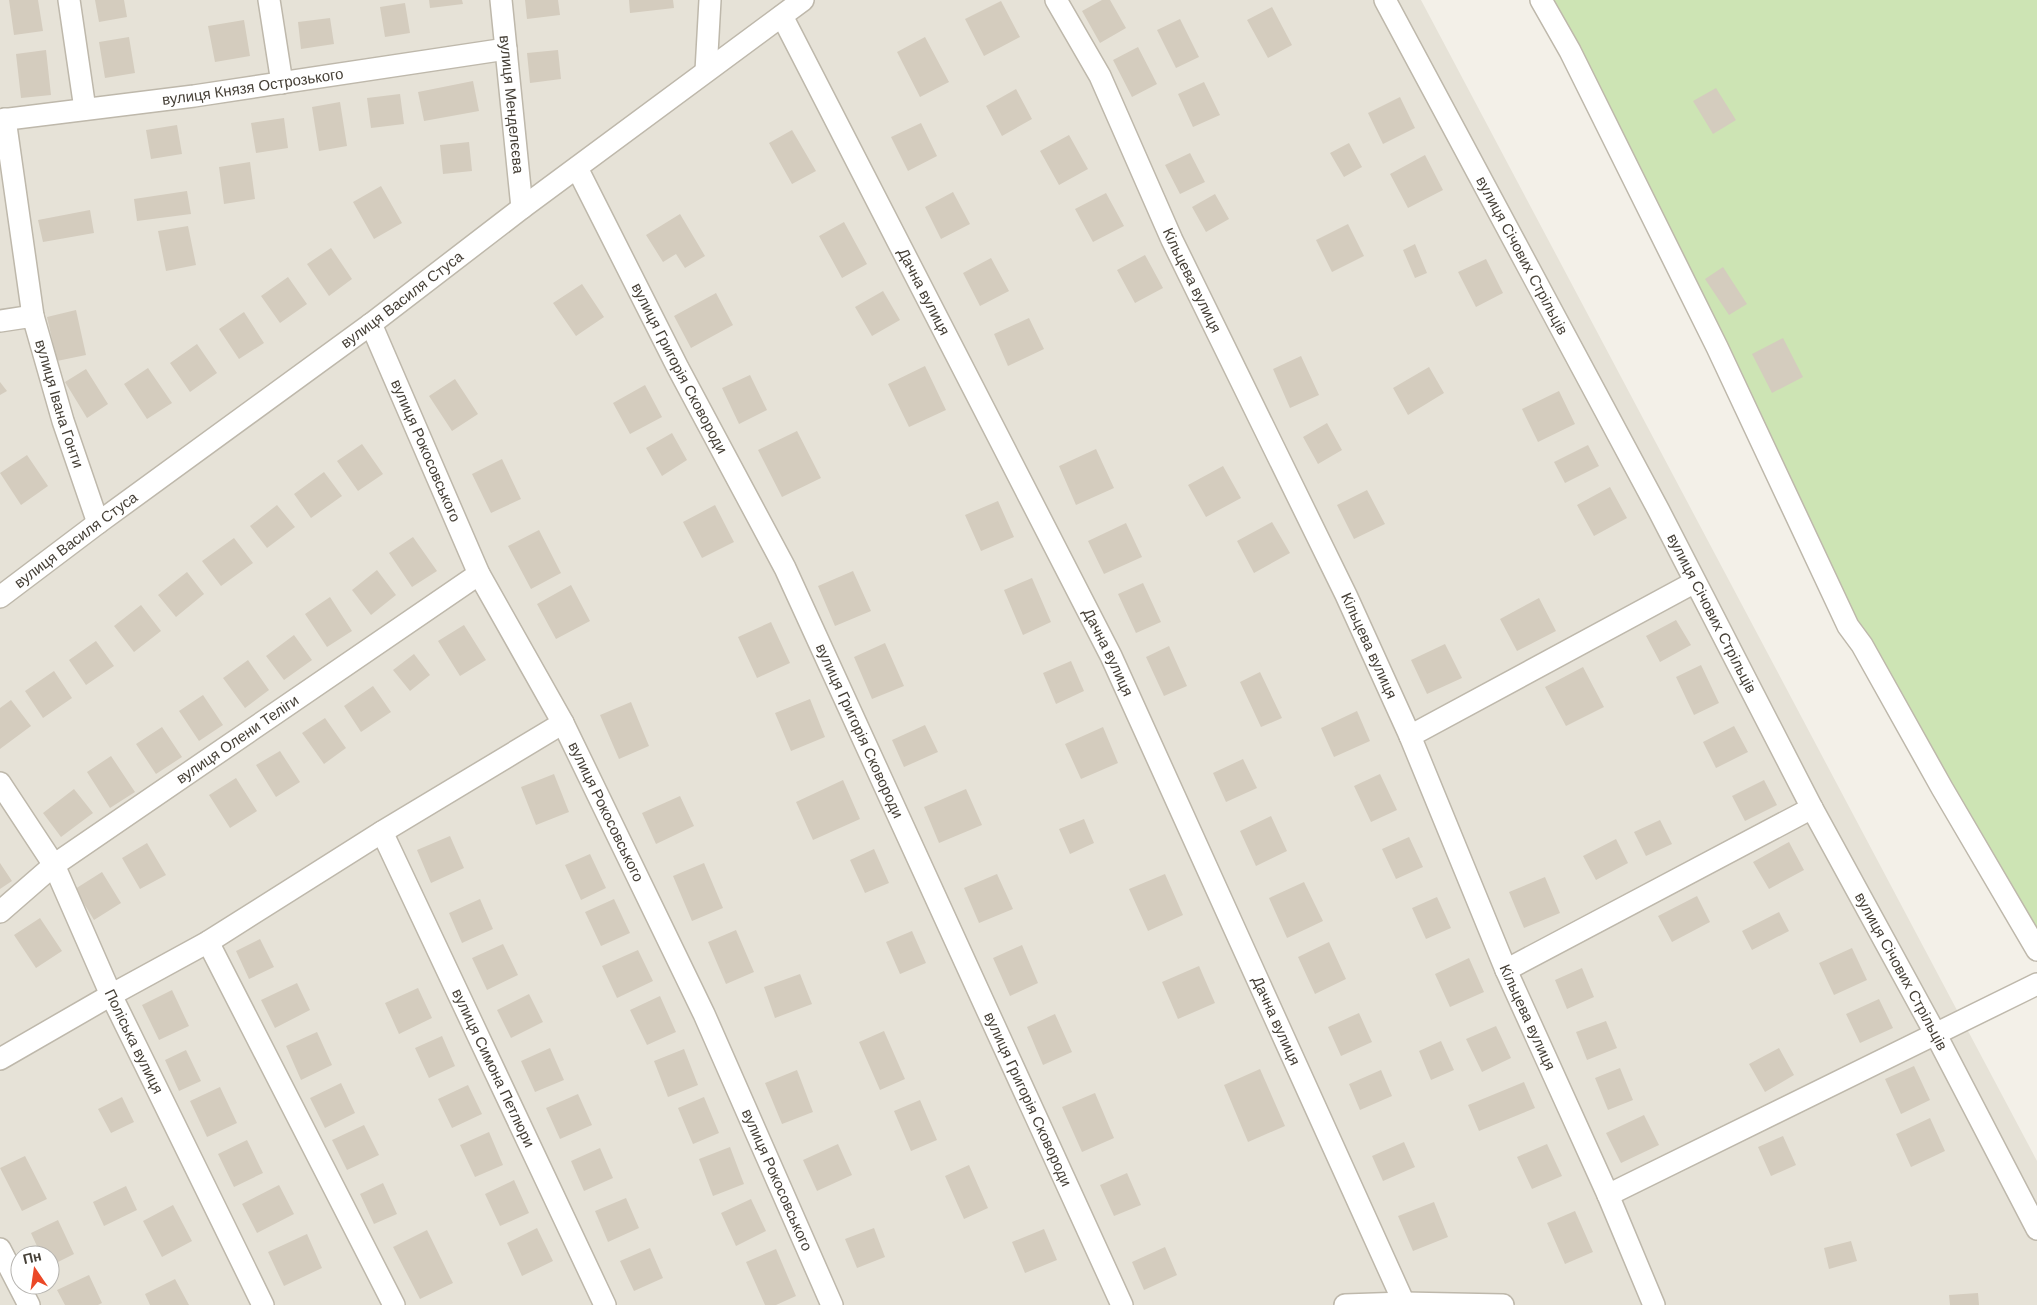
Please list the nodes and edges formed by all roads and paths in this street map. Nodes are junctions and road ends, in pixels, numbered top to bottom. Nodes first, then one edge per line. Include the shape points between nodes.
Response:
1 (69, 0) edge
2 (269, 0) edge
3 (501, 0) edge
4 (710, 0) edge
5 (803, 0) edge
6 (1056, 0) edge
7 (1385, 0) edge
8 (1541, 0) edge
9 (782, 16) junction
10 (506, 49) junction
11 (706, 71) junction
12 (282, 83) junction
13 (85, 109) junction
14 (3, 120) edge
15 (577, 168) junction
16 (522, 208) junction
17 (33, 316) junction
18 (0, 321) edge
19 (371, 324) junction
20 (98, 523) junction
21 (478, 574) junction
22 (1695, 582) junction
23 (0, 597) edge
24 (563, 723) junction
25 (1410, 736) junction
26 (0, 783) edge
27 (1812, 808) junction
28 (382, 832) junction
29 (54, 865) junction
30 (0, 912) edge
31 (208, 942) junction
32 (2037, 950) edge
33 (1506, 970) junction
34 (2037, 984) edge
35 (111, 995) junction
36 (1935, 1034) junction
37 (0, 1059) edge
38 (1608, 1196) junction
39 (2037, 1229) edge
40 (0, 1249) edge
41 (1404, 1303) junction
42 (29, 1305) edge
43 (263, 1305) edge
44 (394, 1305) edge
45 (605, 1305) edge
46 (832, 1305) edge
47 (1122, 1305) edge
48 (1345, 1305) edge
49 (1503, 1305) edge
50 (1654, 1305) edge

1 - 13 street
2 - 12 street
3 - 10 street, вулиця Менделєєва
4 - 11 street
5 - 9 street, вулиця Василя Стуса
6 - 25 street, Кільцева вулиця via 1100,76 1172,240 1346,595
7 - 22 street, вулиця Січових Стрільців
8 - 32 street via 1570,51 1717,346 1848,626 1862,645
9 - 11 street, вулиця Василя Стуса
9 - 41 street, Дачна вулиця via 1111,656
10 - 12 street, вулиця Князя Острозького
10 - 16 street, вулиця Менделєєва
11 - 15 street, вулиця Василя Стуса
12 - 13 street, вулиця Князя Острозького
13 - 14 street, вулиця Князя Острозького
14 - 17 street, вулиця Івана Гонти
15 - 16 street, вулиця Василя Стуса
15 - 47 street, вулиця Григорія Сковороди via 678,368 785,568
16 - 19 street, вулиця Василя Стуса
17 - 18 street
17 - 20 street, вулиця Івана Гонти via 63,421
19 - 20 street, вулиця Василя Стуса
19 - 21 street, вулиця Рокосовського
20 - 23 street, вулиця Василя Стуса
21 - 24 street, вулиця Рокосовського
21 - 29 street, вулиця Олени Теліги
22 - 25 street
22 - 27 street, вулиця Січових Стрільців
24 - 28 street
24 - 46 street, вулиця Рокосовського via 704,1014
25 - 33 street, Кільцева вулиця
26 - 29 street, Поліська вулиця
27 - 33 street
27 - 36 street, вулиця Січових Стрільців
28 - 31 street
28 - 45 street, вулиця Симона Петлюри
29 - 30 street, вулиця Олени Теліги
29 - 35 street, Поліська вулиця
31 - 35 street
31 - 44 street
33 - 38 street, Кільцева вулиця
34 - 36 street
35 - 37 street
35 - 43 street, Поліська вулиця
36 - 38 street
36 - 39 street, вулиця Січових Стрільців
38 - 50 street, Кільцева вулиця
40 - 42 street
41 - 48 street
41 - 49 street

